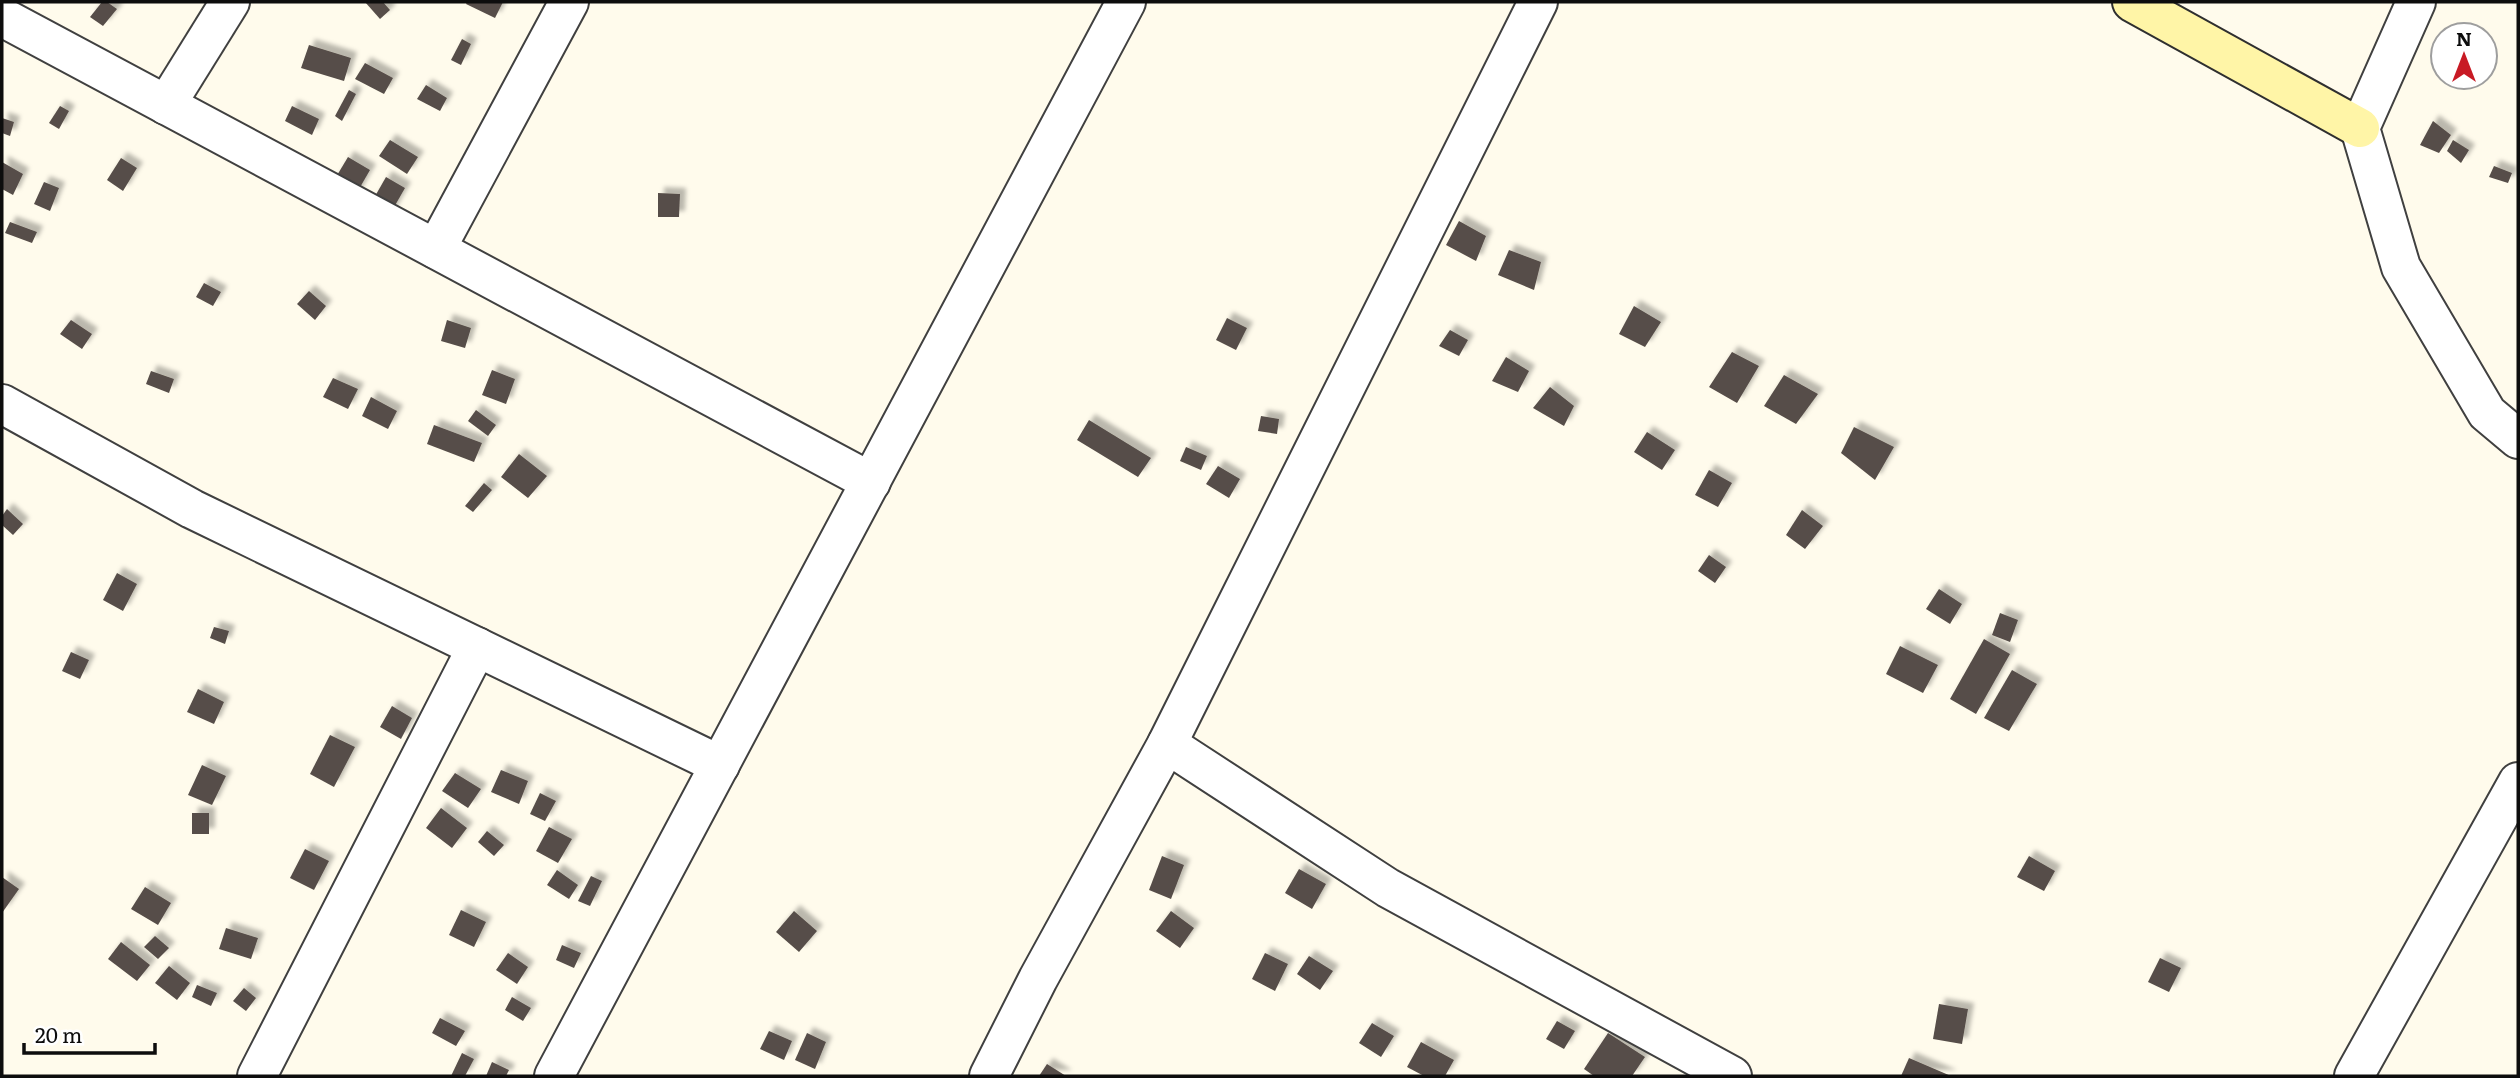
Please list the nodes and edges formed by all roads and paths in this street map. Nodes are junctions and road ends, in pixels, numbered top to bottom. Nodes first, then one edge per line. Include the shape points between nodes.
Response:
1 (230, 2) edge
2 (569, 2) edge
3 (1126, 2) edge
4 (1538, 2) edge
5 (2132, 2) edge
6 (2416, 2) edge
7 (2, 17) edge
8 (166, 105) junction
9 (2360, 128) junction
10 (436, 249) junction
11 (2, 404) edge
12 (2518, 439) edge
13 (871, 482) junction
14 (477, 647) junction
15 (1167, 744) junction
16 (720, 765) junction
17 (2518, 782) edge
18 (257, 1076) edge
19 (554, 1076) edge
20 (989, 1076) edge
21 (1732, 1076) edge
22 (2354, 1076) edge

1 - 8 street
2 - 10 street
3 - 13 street
4 - 15 street
5 - 9 street
6 - 9 street
7 - 8 street
8 - 10 street
9 - 12 street via 2400,267 2487,413
10 - 13 street
11 - 14 street via 192,509
13 - 16 street
14 - 16 street
14 - 18 street
15 - 20 street
15 - 21 street via 1388,888
16 - 19 street
17 - 22 street

